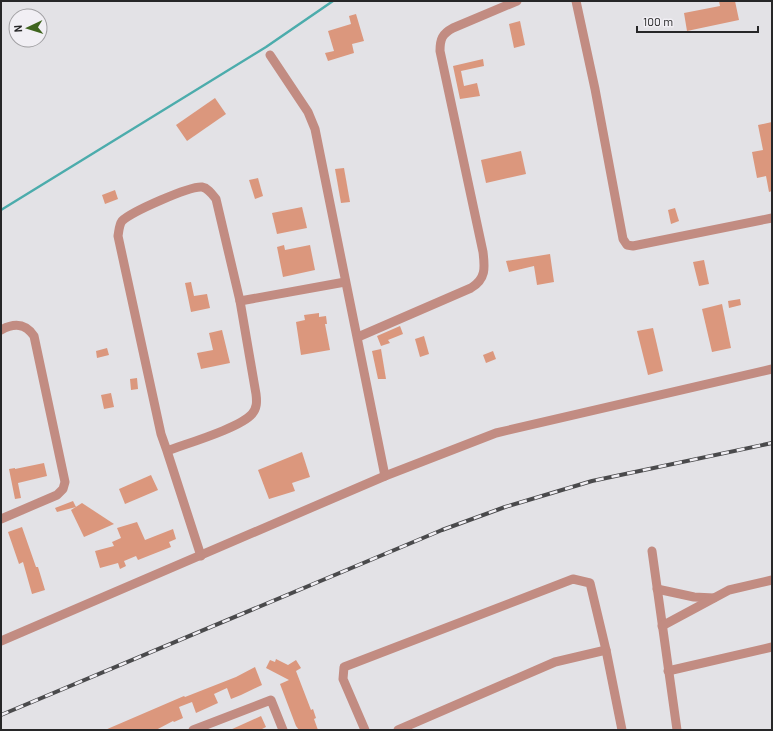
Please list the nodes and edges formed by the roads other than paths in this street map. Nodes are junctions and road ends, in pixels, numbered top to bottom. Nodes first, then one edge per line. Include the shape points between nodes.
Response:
1 (517, 1) edge
2 (576, 1) edge
3 (270, 55) dead end
4 (772, 218) edge
5 (345, 282) junction
6 (240, 301) junction
7 (1, 330) edge
8 (358, 337) junction
9 (772, 369) edge
10 (166, 451) junction
11 (385, 476) junction
12 (1, 519) edge
13 (652, 551) dead end
14 (201, 556) junction
15 (772, 580) edge
16 (657, 589) junction
17 (714, 598) junction
18 (662, 626) junction
19 (1, 641) edge
20 (772, 647) edge
21 (606, 650) junction
22 (668, 670) junction
23 (208, 727) edge
24 (193, 730) edge
25 (283, 730) edge
26 (365, 730) edge
27 (398, 730) edge
28 (622, 730) edge
29 (677, 730) edge

1 - 8 street via 452,28 440,41 483,252 485,271 482,278 471,288
2 - 4 street via 623,239 627,245 691,236
3 - 5 street via 308,112 315,129
5 - 6 street
5 - 8 street
6 - 10 street via 257,405 251,415 241,422
6 - 10 street via 216,199 210,191 202,187 190,188 133,213 121,223 118,236
7 - 12 street via 10,325 23,325 34,336 65,482 63,490 57,495
8 - 11 street
9 - 11 street via 496,433
10 - 14 street
11 - 14 street
13 - 16 street
14 - 19 street
15 - 17 street via 729,590
16 - 17 street via 694,598
16 - 18 street
17 - 18 street
18 - 22 street
20 - 22 street
21 - 26 street via 590,583 573,579 344,668 343,679
21 - 27 street via 555,662
21 - 28 street
22 - 29 street
23 - 24 street
23 - 25 street via 271,700

